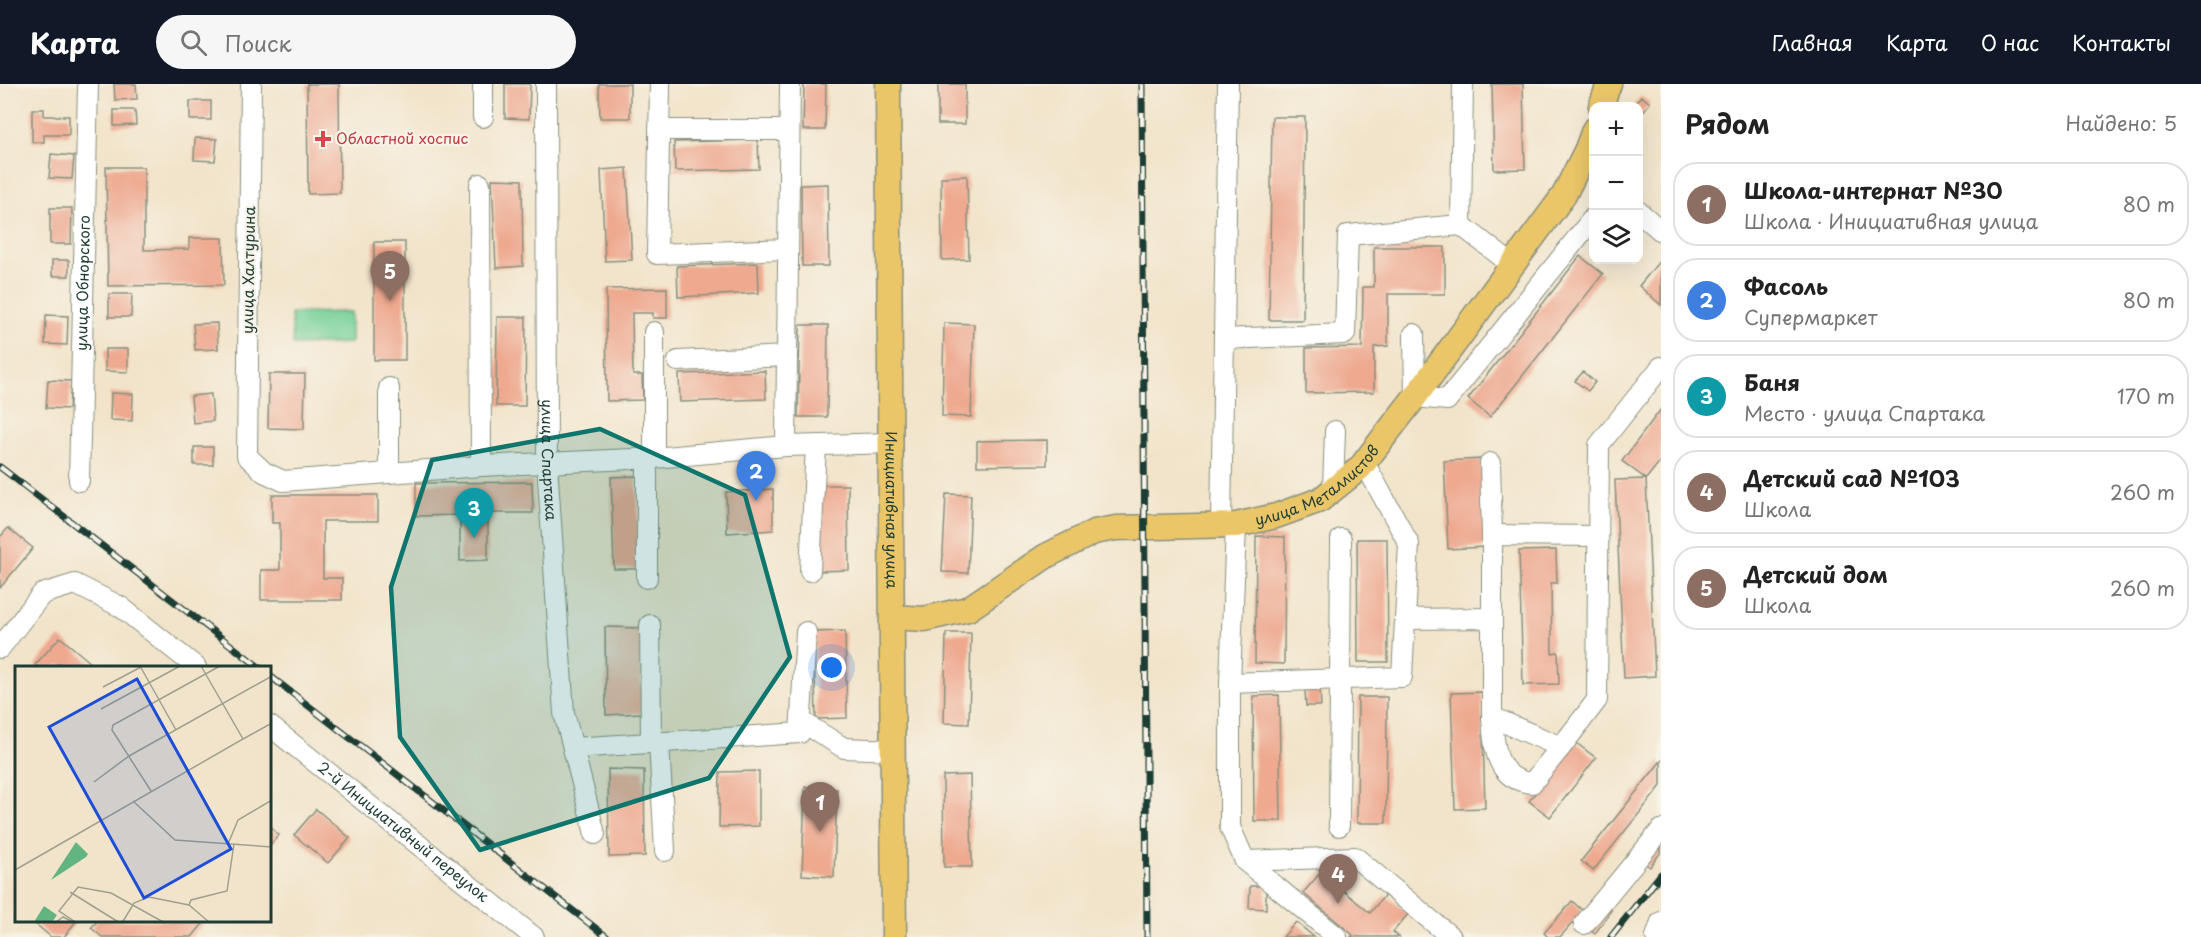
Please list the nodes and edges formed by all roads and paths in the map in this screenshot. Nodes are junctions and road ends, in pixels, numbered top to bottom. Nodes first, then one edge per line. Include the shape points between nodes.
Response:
1 (88, 84) edge
2 (250, 84) edge
3 (483, 84) edge
4 (546, 84) edge
5 (660, 84) edge
6 (790, 84) edge
7 (888, 84) edge
8 (1228, 84) edge
9 (1463, 84) edge
10 (483, 117) dead end
11 (659, 130) junction
12 (789, 130) junction
13 (1588, 165) edge
14 (480, 184) dead end
15 (1643, 215) edge
16 (1589, 222) edge
17 (1461, 225) junction
18 (1661, 231) edge
19 (788, 249) junction
20 (1512, 264) junction
21 (654, 332) dead end
22 (1414, 334) dead end
23 (1224, 339) junction
24 (787, 356) junction
25 (678, 361) dead end
26 (1661, 367) edge
27 (388, 388) dead end
28 (1415, 397) junction
29 (1335, 431) dead end
30 (892, 443) junction
31 (816, 445) junction
32 (786, 446) junction
33 (650, 458) junction
34 (1364, 462) junction
35 (1490, 463) dead end
36 (547, 464) junction
37 (481, 466) junction
38 (390, 473) junction
39 (79, 481) dead end
40 (1333, 489) junction
41 (1229, 525) junction
42 (1492, 535) junction
43 (1598, 536) junction
44 (1341, 539) dead end
45 (810, 571) dead end
46 (647, 578) dead end
47 (893, 617) junction
48 (1492, 618) junction
49 (1405, 619) junction
50 (650, 626) dead end
51 (806, 632) dead end
52 (0, 648) edge
53 (195, 666) edge
54 (1340, 679) junction
55 (1230, 683) junction
56 (1492, 717) junction
57 (801, 721) junction
58 (272, 728) edge
59 (655, 742) junction
60 (1561, 747) junction
61 (573, 748) junction
62 (893, 750) junction
63 (1340, 826) dead end
64 (1661, 830) edge
65 (595, 834) dead end
66 (665, 851) dead end
67 (1245, 861) junction
68 (1661, 922) edge
69 (1584, 924) dead end
70 (534, 937) edge
71 (894, 937) edge
72 (1337, 937) edge
73 (1451, 937) edge
74 (1656, 937) edge

1 - 39 street, улица Обнорского
2 - 38 street, улица Халтурина via 247,456 264,472 283,481
3 - 10 street
4 - 36 street, улица Спартака
5 - 11 street
6 - 12 street
7 - 30 main road, Инициативная улица
8 - 23 street
9 - 17 street
11 - 12 street
11 - 19 street via 657,254
12 - 19 street
13 - 20 main road, улица Металлистов
14 - 37 street
15 - 18 street
16 - 28 street via 1447,400
17 - 20 street
17 - 23 street via 1348,235 1345,334
19 - 24 street
20 - 28 main road, улица Металлистов
21 - 33 street
22 - 28 street
23 - 41 street
24 - 25 street
24 - 32 street
26 - 43 street via 1599,445
27 - 38 street
28 - 34 main road, улица Металлистов
29 - 40 street
30 - 31 street
30 - 47 main road, Инициативная улица
31 - 32 street
31 - 45 street
32 - 33 street
33 - 36 street
33 - 46 street
34 - 40 main road, улица Металлистов
34 - 49 street via 1409,544
35 - 42 street
36 - 37 street
36 - 61 street, улица Спартака via 564,713
37 - 38 street
40 - 41 main road, улица Металлистов via 1320,500 1276,516
41 - 47 main road, улица Металлистов via 1094,532 1046,556 968,609 924,619
41 - 55 street
42 - 43 street
42 - 48 street
43 - 60 street via 1597,700
44 - 54 street
47 - 62 main road, Инициативная улица
48 - 49 street
48 - 56 street
49 - 54 street via 1402,678
50 - 59 street
51 - 57 street
52 - 53 street via 42,594 75,584 121,607
54 - 55 street
54 - 63 street
55 - 67 street via 1230,826
56 - 60 street
56 - 60 street via 1494,749 1502,768 1522,782 1532,783
57 - 59 street via 800,733
57 - 62 street via 844,748
58 - 70 street, 2-й Инициативный переулок
59 - 61 street
59 - 66 street
61 - 65 street, улица Спартака
62 - 71 main road, Инициативная улица
64 - 69 street
67 - 72 street
67 - 73 street via 1355,856
68 - 74 street

